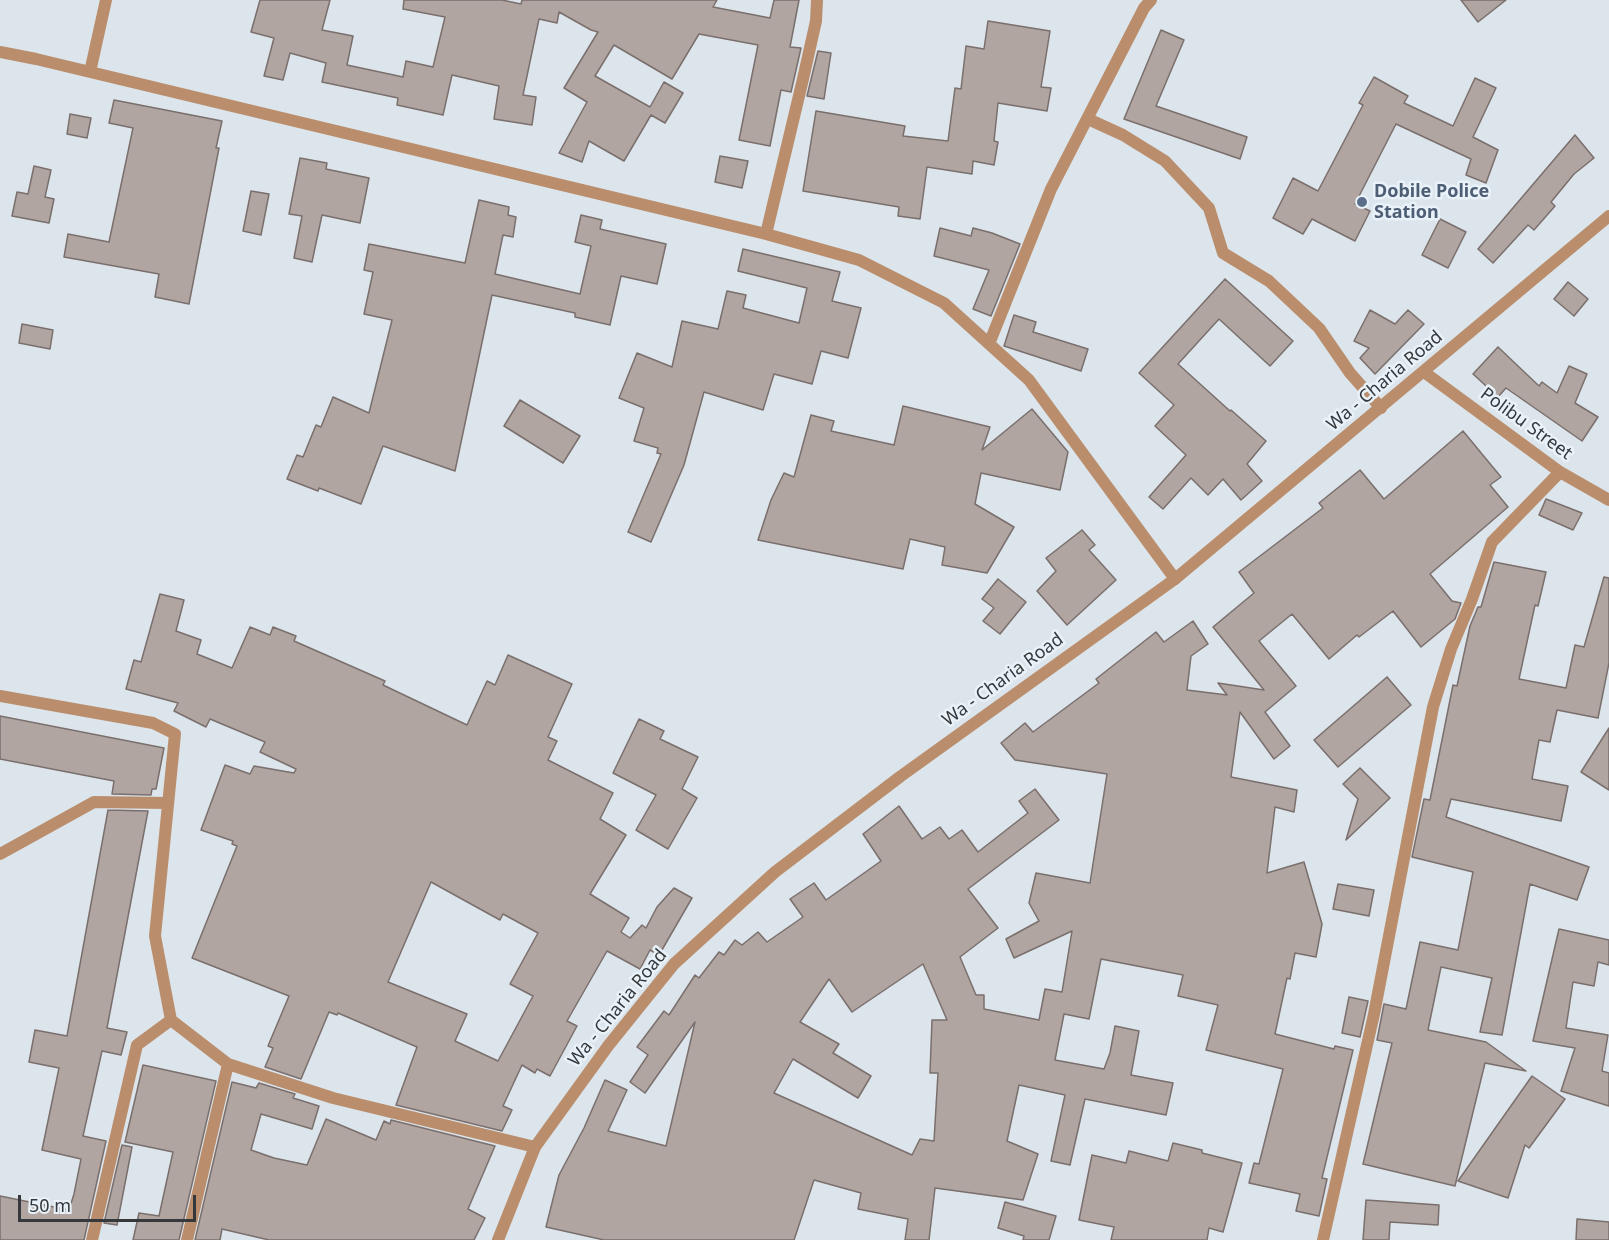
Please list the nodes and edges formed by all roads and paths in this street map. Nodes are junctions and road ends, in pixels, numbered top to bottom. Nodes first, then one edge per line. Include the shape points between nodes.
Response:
1 (106, 0) edge
2 (817, 0) edge
3 (1151, 0) edge
4 (0, 52) edge
5 (90, 72) junction
6 (1088, 119) junction
7 (1609, 216) edge
8 (766, 234) junction
9 (989, 344) junction
10 (1424, 372) junction
11 (1381, 408) junction
12 (1560, 472) junction
13 (1609, 500) edge
14 (1175, 579) junction
15 (0, 696) edge
16 (168, 803) junction
17 (0, 854) edge
18 (171, 1020) junction
19 (228, 1064) junction
20 (535, 1147) junction
21 (92, 1240) edge
22 (187, 1240) edge
23 (498, 1240) edge
24 (1323, 1240) edge

1 - 5 street
2 - 8 street via 816,21
3 - 6 street
4 - 5 street
5 - 8 street
6 - 9 street via 1052,189
6 - 11 street via 1165,161 1209,207 1222,253 1269,281 1319,328 1350,373
7 - 10 street, Wa - Charia Road
8 - 9 street via 859,260 944,303
9 - 14 street via 1029,380
10 - 11 street, Wa - Charia Road
10 - 12 street, Polibu Street
11 - 14 street, Wa - Charia Road
12 - 13 street, Polibu Street
12 - 24 street via 1492,542 1433,707 1374,1014
14 - 20 street, Wa - Charia Road via 775,872 674,964
15 - 16 street via 153,723 175,734
16 - 17 street via 94,802
16 - 18 street via 155,936
18 - 19 street
18 - 21 street via 138,1046
19 - 20 street via 333,1098
19 - 22 street
20 - 23 street, Wa - Charia Road

